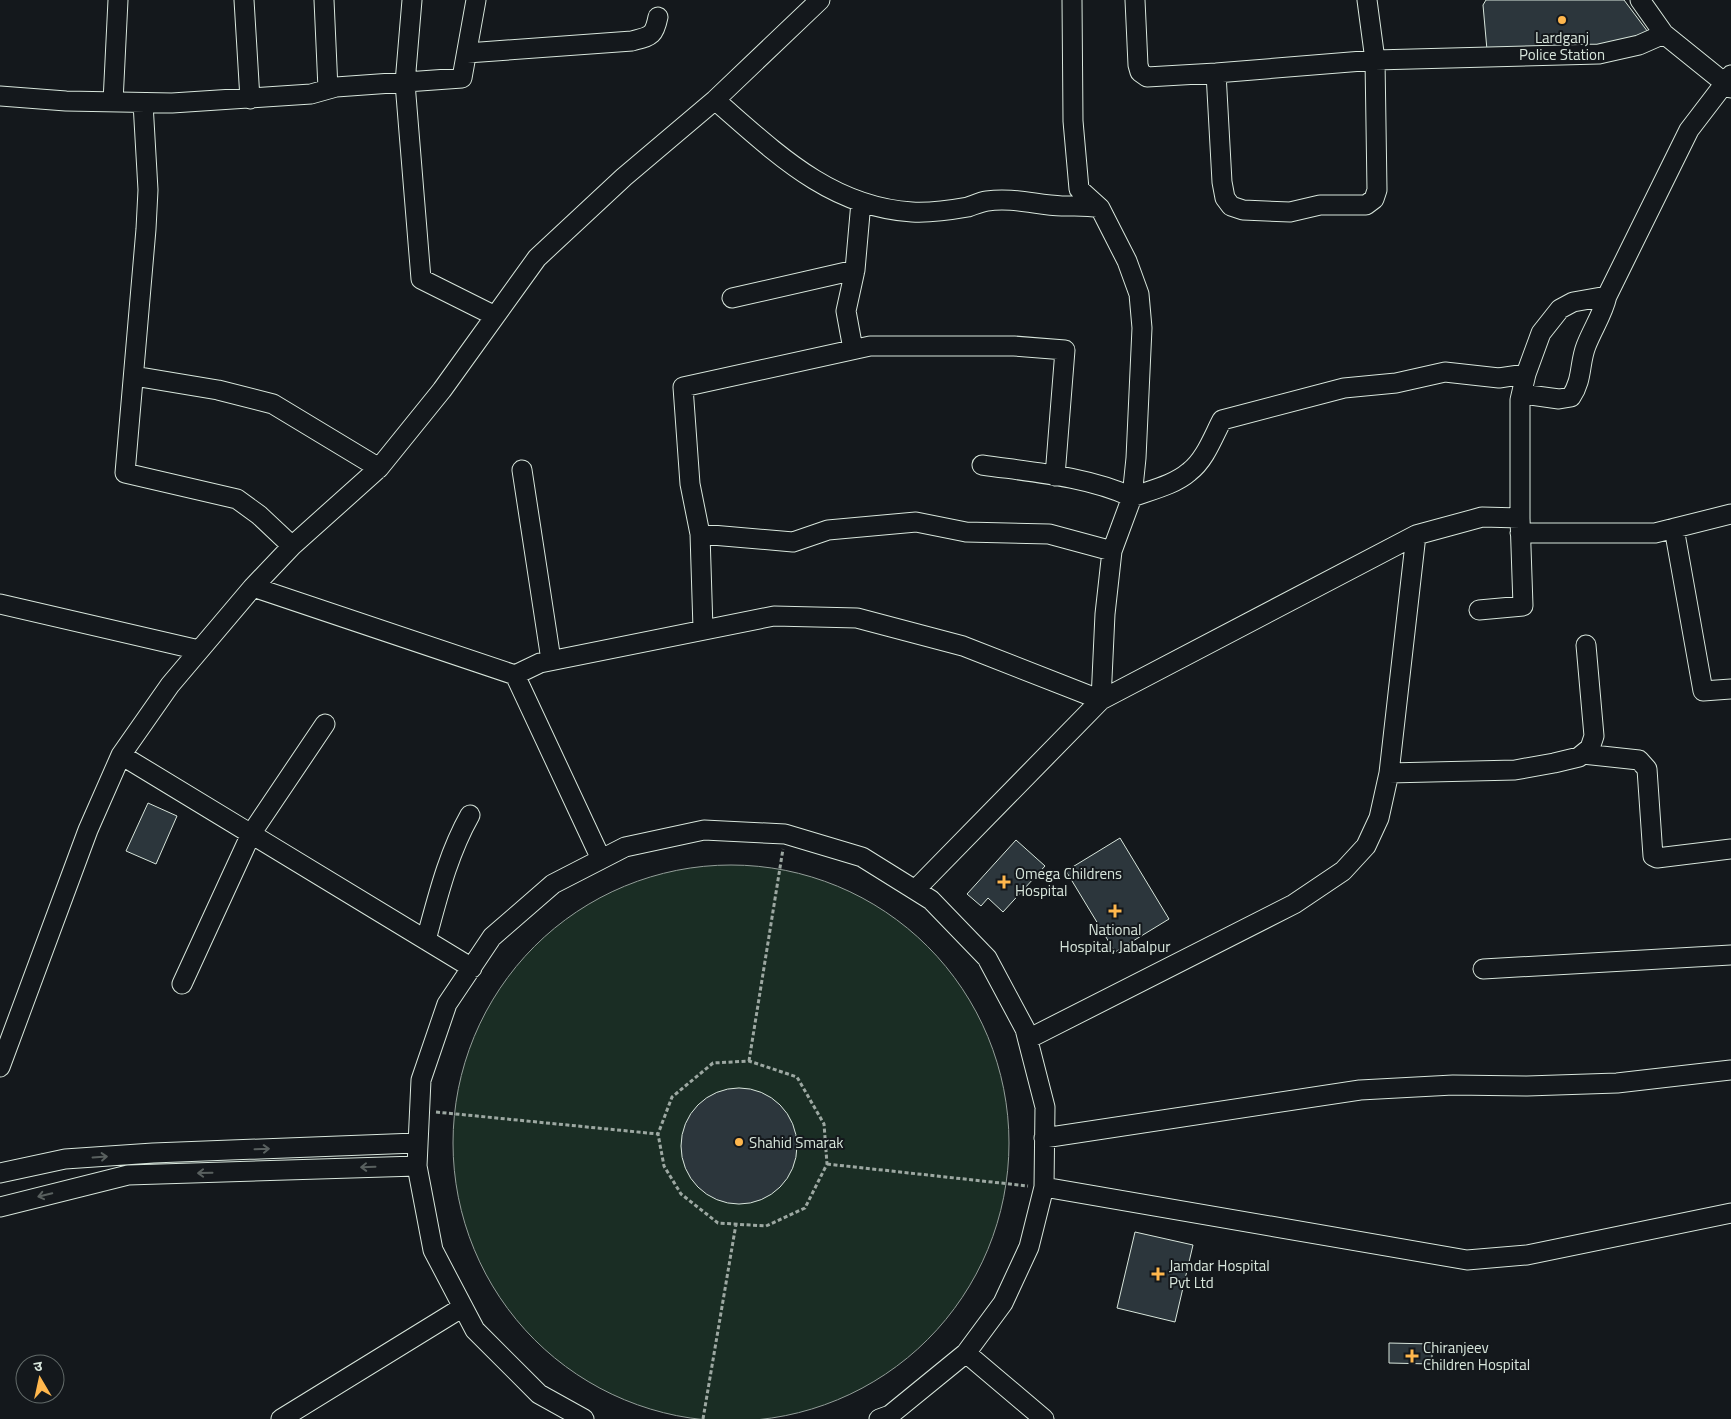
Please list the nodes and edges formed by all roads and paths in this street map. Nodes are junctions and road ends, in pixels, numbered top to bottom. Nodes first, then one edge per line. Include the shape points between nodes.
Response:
1 (118, 0) edge
2 (244, 0) edge
3 (324, 0) edge
4 (412, 0) edge
5 (476, 0) edge
6 (820, 0) edge
7 (1072, 0) edge
8 (1135, 0) edge
9 (1367, 0) edge
10 (1640, 0) edge
11 (658, 17) dead end
12 (1664, 34) junction
13 (467, 53) junction
14 (1374, 60) junction
15 (1216, 73) junction
16 (1730, 82) edge
17 (405, 83) junction
18 (328, 89) junction
19 (0, 96) edge
20 (250, 99) junction
21 (716, 100) junction
22 (113, 102) junction
23 (143, 103) junction
24 (861, 202) junction
25 (1100, 208) junction
26 (855, 270) junction
27 (1607, 296) junction
28 (732, 298) dead end
29 (495, 316) junction
30 (853, 349) junction
31 (1526, 374) junction
32 (134, 376) junction
33 (1522, 394) junction
34 (982, 465) dead end
35 (379, 468) junction
36 (522, 470) dead end
37 (1055, 476) junction
38 (1132, 496) junction
39 (1731, 514) edge
40 (1520, 525) junction
41 (1674, 528) junction
42 (700, 534) junction
43 (1416, 535) junction
44 (292, 546) junction
45 (1112, 551) junction
46 (253, 588) junction
47 (0, 604) edge
48 (1479, 610) dead end
49 (703, 629) junction
50 (1586, 645) dead end
51 (199, 650) junction
52 (551, 660) junction
53 (515, 675) junction
54 (1731, 689) edge
55 (1101, 700) junction
56 (326, 724) dead end
57 (1583, 754) junction
58 (121, 755) junction
59 (1389, 773) junction
60 (470, 814) dead end
61 (250, 834) junction
62 (785, 834) junction
63 (1731, 849) edge
64 (602, 859) junction
65 (915, 890) junction
66 (426, 940) junction
67 (1731, 955) edge
68 (472, 968) junction
69 (1483, 969) dead end
70 (182, 984) dead end
71 (1028, 1039) junction
72 (749, 1061) junction
73 (0, 1067) edge
74 (1731, 1070) edge
75 (418, 1110) junction
76 (658, 1134) junction
77 (1044, 1138) junction
78 (416, 1143) junction
79 (827, 1164) junction
80 (416, 1166) junction
81 (0, 1173) edge
82 (1044, 1187) junction
83 (0, 1207) edge
84 (1731, 1213) edge
85 (736, 1224) junction
86 (464, 1307) junction
87 (966, 1353) junction
88 (281, 1419) edge
89 (584, 1419) edge
90 (703, 1419) edge
91 (879, 1419) edge
92 (1044, 1419) edge

1 - 22 street
2 - 20 street
3 - 18 street
4 - 17 street
5 - 13 street
6 - 21 street
7 - 25 street via 1073,121 1079,189
8 - 15 street via 1140,72 1147,77
9 - 14 street
10 - 12 street
11 - 13 street via 650,37 632,41
12 - 14 street via 1639,45 1599,54
12 - 16 street
13 - 17 street via 462,78
14 - 15 street
14 - 15 street via 1374,199 1366,205 1320,205 1290,212 1243,210 1232,206 1225,198
16 - 27 street via 1688,130
17 - 18 street
17 - 29 street via 421,279
18 - 20 street via 311,94
19 - 22 street
20 - 23 street
21 - 24 street via 800,173
21 - 29 street via 624,178 538,258
22 - 23 street
23 - 32 street via 148,190
24 - 25 street via 912,212 968,207 986,201 1063,206 1081,204
24 - 26 street
25 - 38 street via 1139,294 1142,328
26 - 28 street
26 - 30 street via 846,311
27 - 31 street via 1574,302 1560,309 1541,333
27 - 33 street via 1604,310 1586,347 1579,386 1571,397 1559,399
29 - 35 street via 442,390
30 - 37 street via 905,345 1065,350
30 - 42 street via 683,387 690,484
31 - 33 street
31 - 38 street via 1499,378 1445,372 1396,383 1344,388 1222,420 1202,457 1189,472 1161,487
32 - 35 street via 218,390 273,404
32 - 44 street via 126,472 237,499 260,515
33 - 40 street
34 - 37 street
35 - 44 street
36 - 52 street
37 - 38 street
38 - 45 street
39 - 41 street
40 - 41 street via 1655,533
40 - 43 street via 1482,517
40 - 48 street via 1523,606
41 - 54 street via 1703,692
42 - 45 street via 793,542 828,530 916,522 966,532 1049,534
42 - 49 street
43 - 55 street
43 - 59 street
44 - 46 street
45 - 55 street
46 - 51 street
46 - 53 street
47 - 51 street
49 - 52 street
49 - 55 street via 774,616 858,618 963,646
50 - 57 street via 1594,736 1590,748
51 - 58 street via 170,684
52 - 53 street
53 - 64 street
55 - 65 street
56 - 61 street
57 - 59 street via 1515,770
57 - 63 street via 1643,763 1647,769 1652,856
58 - 61 street
58 - 73 street via 88,830
59 - 71 street via 1379,818 1366,846 1343,871 1294,904
60 - 66 street via 445,868
61 - 66 street
61 - 70 street
62 - 64 street via 704,830 625,847
62 - 65 street via 862,857
62 - 72 path
64 - 68 street via 553,884 492,937
65 - 71 street via 931,900 987,958
66 - 68 street
67 - 69 street
68 - 75 street via 447,1004 421,1080
71 - 77 street via 1045,1107
72 - 76 path via 713,1063 672,1097
72 - 79 path via 797,1077 824,1124
74 - 77 street via 1617,1083 1360,1090
75 - 76 path
75 - 78 street
76 - 85 path via 664,1166 681,1194 718,1224
77 - 82 street
78 - 80 street
81 -> 78 street via 74,1158
79 - 82 path
79 - 85 path via 805,1208 766,1226
80 -> 83 street via 128,1175
80 - 86 street via 433,1250
82 - 84 street via 1467,1260 1527,1254
82 - 87 street via 1025,1255 1003,1303
85 - 90 path
86 - 88 street
86 - 89 street via 475,1330 539,1394
87 - 91 street via 890,1415
87 - 92 street

